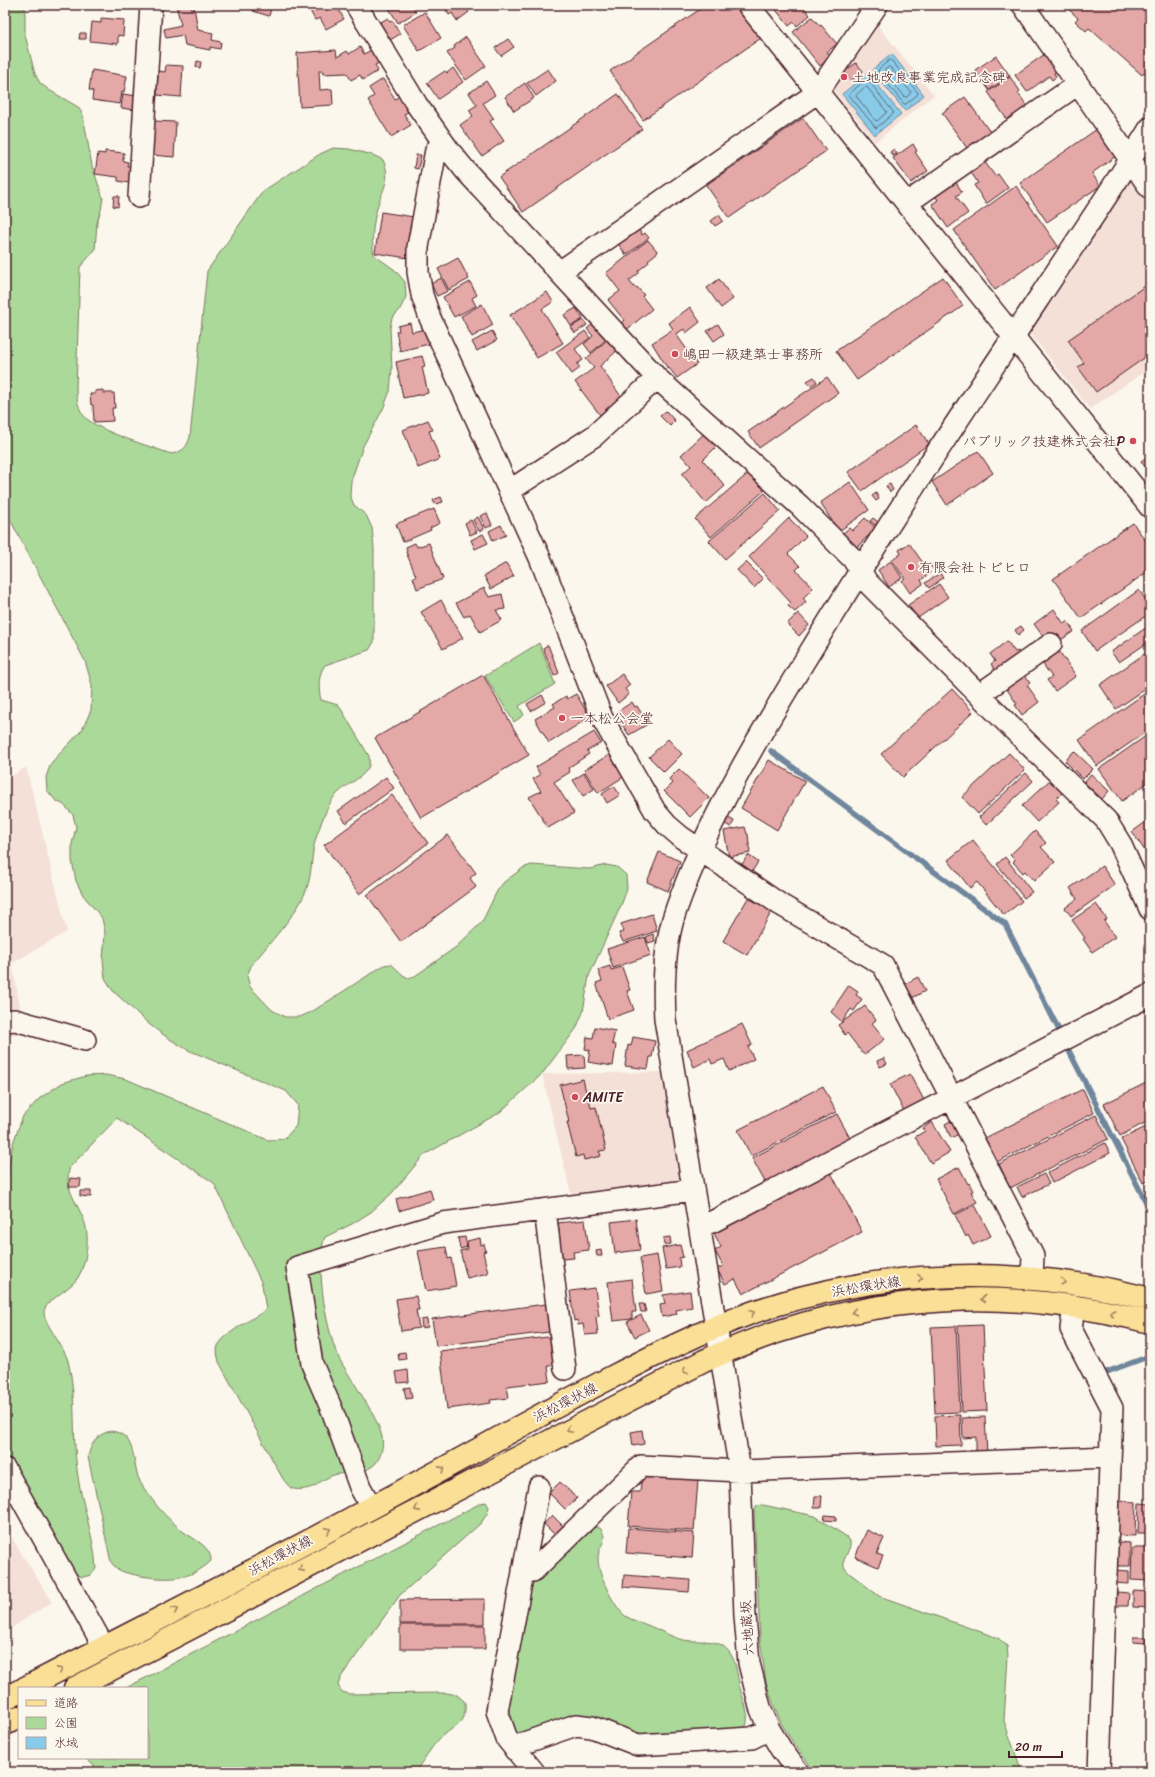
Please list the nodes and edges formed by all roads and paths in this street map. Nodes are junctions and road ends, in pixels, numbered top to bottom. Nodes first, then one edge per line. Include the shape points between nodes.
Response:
1 (151, 5) edge
2 (356, 5) edge
3 (748, 5) edge
4 (876, 5) edge
5 (1023, 5) edge
6 (1078, 84) junction
7 (818, 92) junction
8 (1150, 128) edge
9 (444, 144) junction
10 (1130, 160) junction
11 (1150, 188) edge
12 (139, 197) dead end
13 (907, 203) junction
14 (560, 273) junction
15 (1013, 336) junction
16 (657, 378) junction
17 (509, 491) junction
18 (1150, 507) edge
19 (860, 571) junction
20 (1051, 644) dead end
21 (980, 696) junction
22 (700, 850) junction
23 (1150, 909) edge
24 (1150, 995) edge
25 (5, 1021) edge
26 (86, 1040) dead end
27 (952, 1098) junction
28 (693, 1190) junction
29 (545, 1210) junction
30 (699, 1225) junction
31 (1032, 1278) junction
32 (1150, 1299) edge
33 (1074, 1306) junction
34 (1150, 1322) edge
35 (716, 1327) junction
36 (720, 1354) junction
37 (565, 1369) dead end
38 (1110, 1457) junction
39 (5, 1469) edge
40 (740, 1471) junction
41 (539, 1487) dead end
42 (371, 1507) junction
43 (524, 1570) junction
44 (104, 1647) junction
45 (27, 1687) edge
46 (77, 1687) edge
47 (18, 1692) edge
48 (5, 1699) edge
49 (18, 1718) edge
50 (5, 1724) edge
51 (770, 1729) junction
52 (516, 1750) junction
53 (534, 1772) edge
54 (798, 1772) edge
55 (1099, 1772) edge

1 - 12 street
2 - 9 street via 417,106
3 - 7 street
4 - 7 street
5 - 6 street
6 - 10 street
6 - 13 street
7 - 13 street
7 - 14 street
8 - 10 street, 六地蔵坂
9 - 14 street
9 - 17 street via 436,150 418,247 418,272 422,295 430,318
10 - 11 street
10 - 15 street, 六地蔵坂
13 - 15 street
14 - 16 street
15 - 18 street
15 - 19 street, 六地蔵坂
16 - 17 street via 594,436
16 - 19 street via 800,506 853,559
17 - 22 street via 540,558 602,718 655,811 666,825
19 - 21 street via 867,582
19 - 22 street, 六地蔵坂 via 747,757
20 - 21 street
21 - 23 street via 1106,820 1120,843
22 - 27 street via 781,905 883,965
22 - 28 street, 六地蔵坂 via 673,921 665,963 664,991 665,1019
24 - 27 street
25 - 26 street via 15,1020
27 - 30 street via 712,1222
27 - 31 street via 1033,1256
28 - 29 street
28 - 30 street, 六地蔵坂
29 - 37 street
29 - 42 street via 443,1223 297,1266 312,1364 360,1487
30 - 35 street, 六地蔵坂
31 -> 32 main road, 浜松環状線 via 1082,1284
35 -> 31 main road, 浜松環状線 via 792,1300 874,1283 957,1276
34 -> 33 main road, 浜松環状線
33 -> 36 main road, 浜松環状線 via 998,1299 899,1304 819,1319 773,1333
33 - 38 street via 1071,1329 1112,1408
35 - 36 street, 六地蔵坂
42 -> 35 main road, 浜松環状線 via 531,1419 675,1344
36 - 40 street, 六地蔵坂
36 -> 46 main road, 浜松環状線
38 - 40 street
38 - 55 street
39 - 44 street
40 - 43 street via 641,1466 533,1572
40 - 51 street, 六地蔵坂 via 749,1663 758,1700
41 - 43 street
44 -> 42 main road, 浜松環状線
43 - 52 street via 497,1711 507,1739
45 -> 44 main road, 浜松環状線
47 - 48 main road
49 - 50 main road
51 - 52 street via 752,1738 638,1744 592,1727 576,1725 524,1743
51 - 54 street, 六地蔵坂
52 - 53 street

